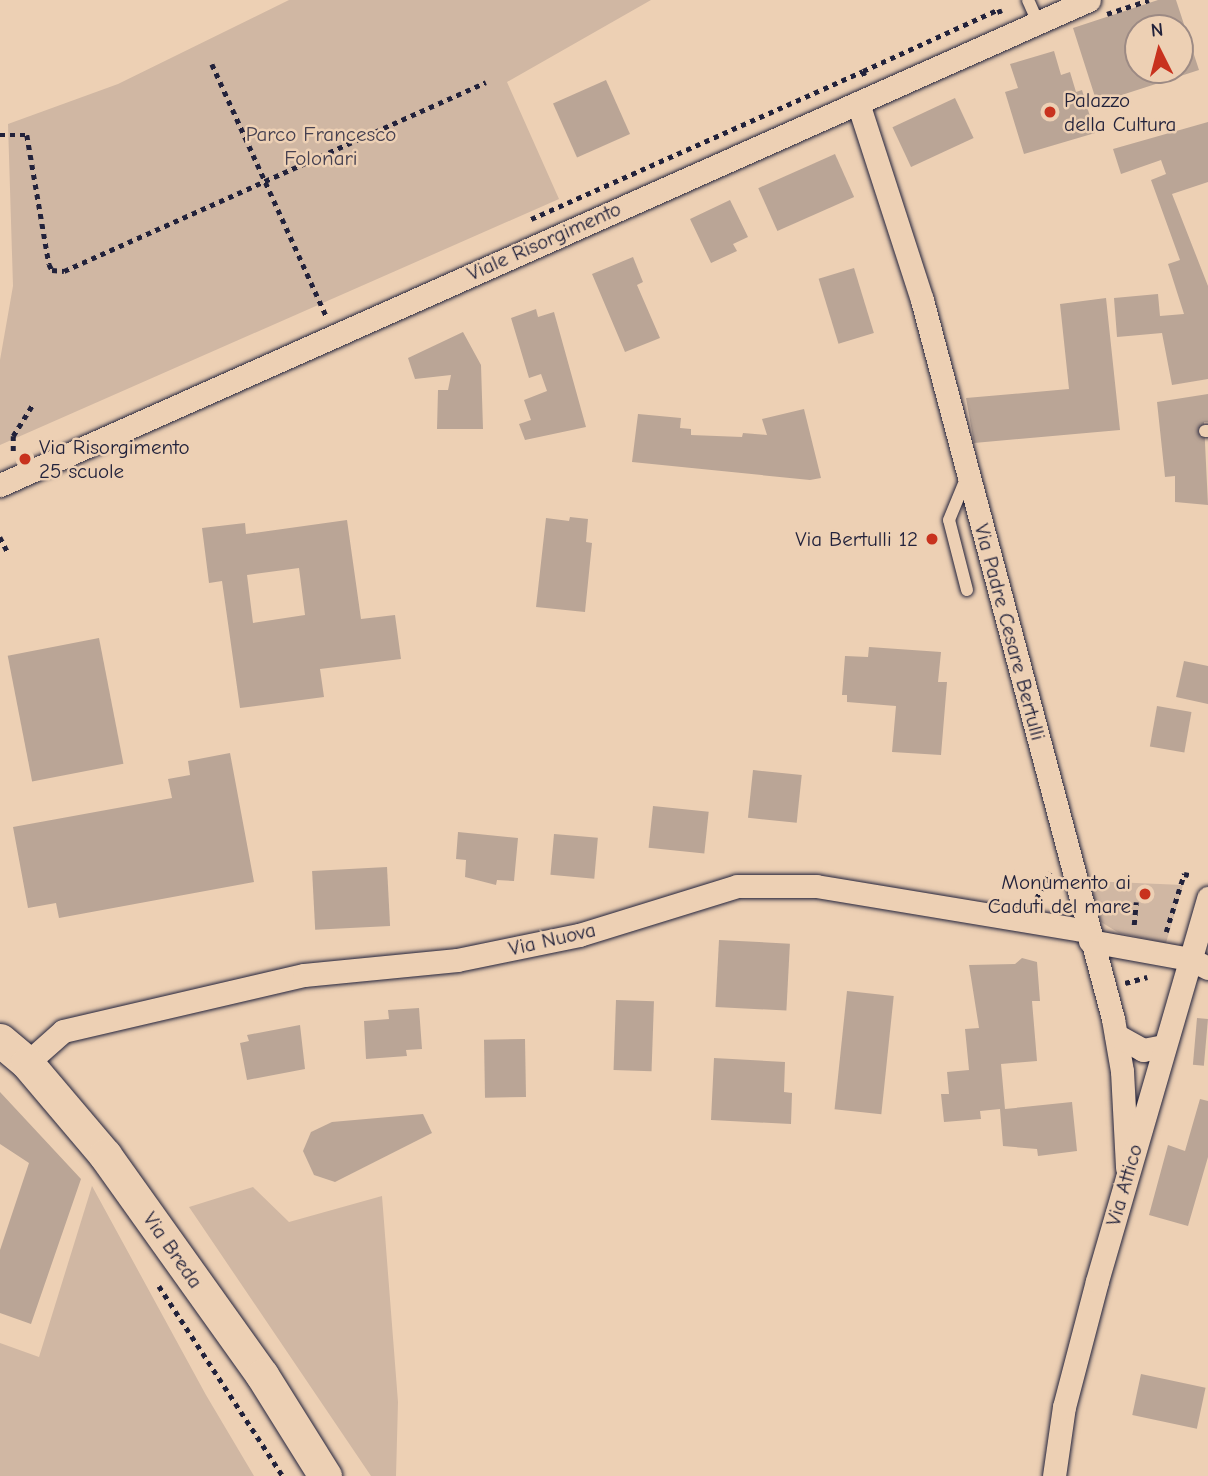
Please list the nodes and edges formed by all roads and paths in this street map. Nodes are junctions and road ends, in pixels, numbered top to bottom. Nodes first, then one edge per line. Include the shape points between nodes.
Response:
1 (1028, 0) edge
2 (1089, 0) edge
3 (994, 11) dead end
4 (1038, 22) junction
5 (212, 64) dead end
6 (863, 71) dead end
7 (486, 82) dead end
8 (858, 103) junction
9 (0, 135) edge
10 (264, 182) junction
11 (321, 308) dead end
12 (34, 403) dead end
13 (13, 451) dead end
14 (969, 473) junction
15 (0, 485) edge
16 (0, 537) edge
17 (7, 551) dead end
18 (967, 590) dead end
19 (1051, 864) dead end
20 (1189, 875) dead end
21 (1208, 898) edge
22 (1035, 903) dead end
23 (1088, 936) junction
24 (1163, 941) dead end
25 (1199, 964) edge
26 (1154, 973) dead end
27 (1114, 986) dead end
28 (1116, 1035) junction
29 (0, 1040) edge
30 (1164, 1046) junction
31 (27, 1063) junction
32 (1127, 1168) junction
33 (154, 1279) dead end
34 (1055, 1474) edge
35 (283, 1476) edge
36 (325, 1476) edge

1 - 4 lane
2 - 4 street, Viale Risorgimento
3 - 6 path
4 - 8 street, Viale Risorgimento
5 - 10 path
7 - 10 path
8 - 14 street, Via Padre Cesare Bertulli via 922,300
8 - 15 street, Viale Risorgimento
9 - 10 path via 27,135 49,264 58,272
10 - 11 path
12 - 13 path via 13,436
14 - 18 lane via 949,520
14 - 23 street, Via Padre Cesare Bertulli
16 - 17 path
19 - 22 path
20 - 24 path via 1184,874
21 - 25 street, Via Attico
23 - 25 street, Via Nuova
23 - 28 street, Via Padre Cesare Bertulli
23 - 31 street, Via Nuova via 816,886 737,886 566,937 457,960 304,975 63,1031
25 - 30 street, Via Attico
26 - 27 path
28 - 30 street via 1143,1050
28 - 32 street, Via Padre Cesare Bertulli
29 - 31 street, Via Breda
30 - 32 street, Via Attico
31 - 36 street, Via Breda via 105,1155 262,1375
32 - 34 street, Via Attico via 1064,1407
33 - 35 path

